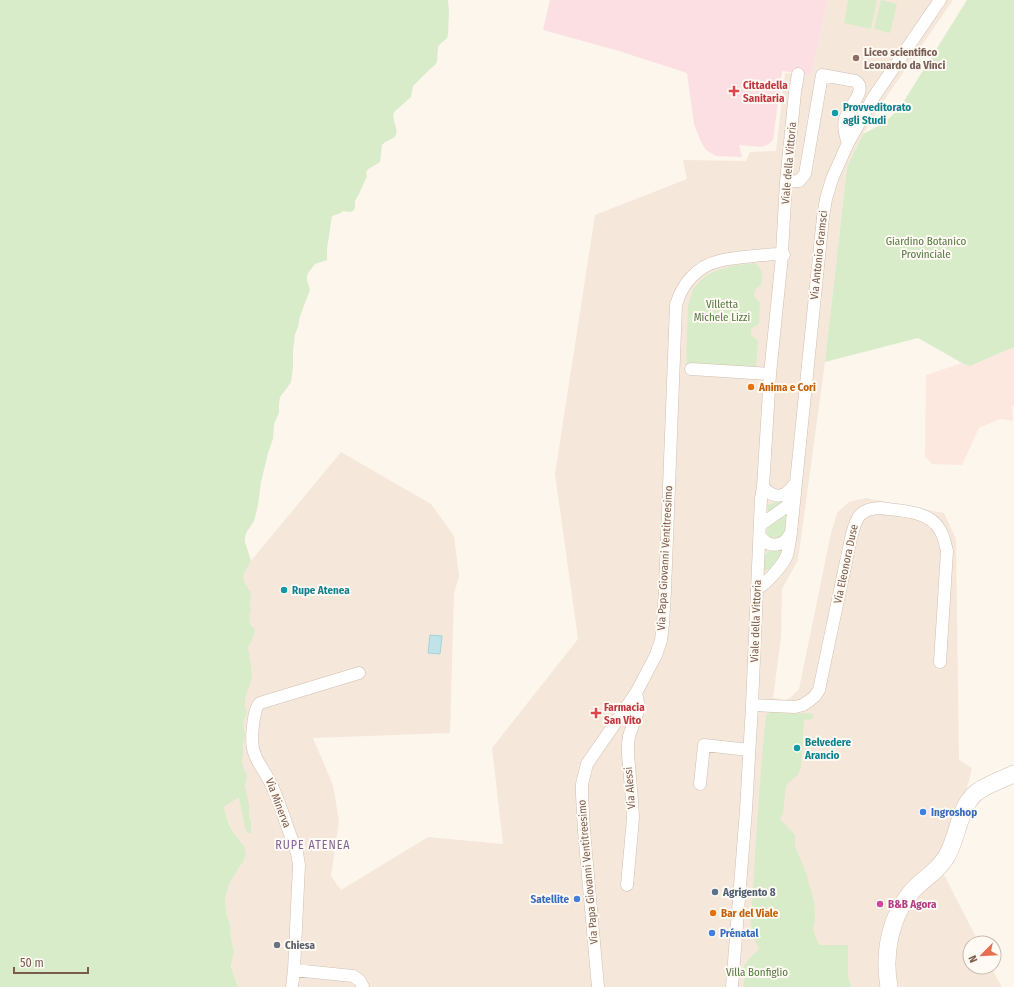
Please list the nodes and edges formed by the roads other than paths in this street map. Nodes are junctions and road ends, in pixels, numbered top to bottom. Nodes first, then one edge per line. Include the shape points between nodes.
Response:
1 (940, 0) edge
2 (798, 74) dead end
3 (848, 143) junction
4 (786, 182) junction
5 (782, 254) junction
6 (691, 369) dead end
7 (770, 374) junction
8 (796, 482) junction
9 (763, 487) junction
10 (794, 495) junction
11 (760, 530) junction
12 (791, 532) junction
13 (757, 589) junction
14 (940, 662) dead end
15 (360, 673) dead end
16 (636, 693) junction
17 (752, 705) junction
18 (750, 750) junction
19 (1014, 774) edge
20 (700, 784) dead end
21 (627, 885) dead end
22 (294, 970) junction
23 (292, 987) edge
24 (363, 987) edge
25 (598, 987) edge
26 (732, 987) edge
27 (888, 987) edge

1 - 3 street, Via Antonio Gramsci via 874,98
2 - 4 street, Viale della Vittoria
3 - 4 street via 844,132 845,120 849,108 860,93 859,84 822,75 805,174 799,181
3 - 8 street, Via Antonio Gramsci via 832,179 823,217
4 - 5 street, Viale della Vittoria
5 - 7 street, Viale della Vittoria
5 - 16 street, Via Papa Giovanni Ventitreesimo via 712,263 690,278 678,297 663,624 656,655
6 - 7 street
7 - 9 street, Viale della Vittoria
8 - 9 street via 788,492 780,496 769,493
8 - 10 street, Via Antonio Gramsci
9 - 11 street, Viale della Vittoria
10 - 11 street via 786,507
10 - 12 street, Via Antonio Gramsci
11 - 12 street via 765,542 776,545 784,542
11 - 13 street, Viale della Vittoria
12 - 13 street, Via Antonio Gramsci via 785,560
13 - 17 street, Viale della Vittoria
14 - 17 street, Via Eleonora Duse via 947,551 940,530 928,517 920,514 873,508 856,519 819,690 809,701 795,707
15 - 22 street, Via Minerva via 260,703 254,714 254,754 273,787 299,865
16 - 21 street, Via Alessi via 639,708 628,744 632,818
16 - 25 street, Via Papa Giovanni Ventitreesimo via 590,760 582,784
17 - 18 street, Viale della Vittoria
18 - 20 street via 704,745
18 - 26 street, Viale della Vittoria
19 - 27 main road via 973,796 963,812 951,848 942,864 914,890 902,906 893,925 887,951
22 - 23 street, Via Minerva
22 - 24 street via 353,976

